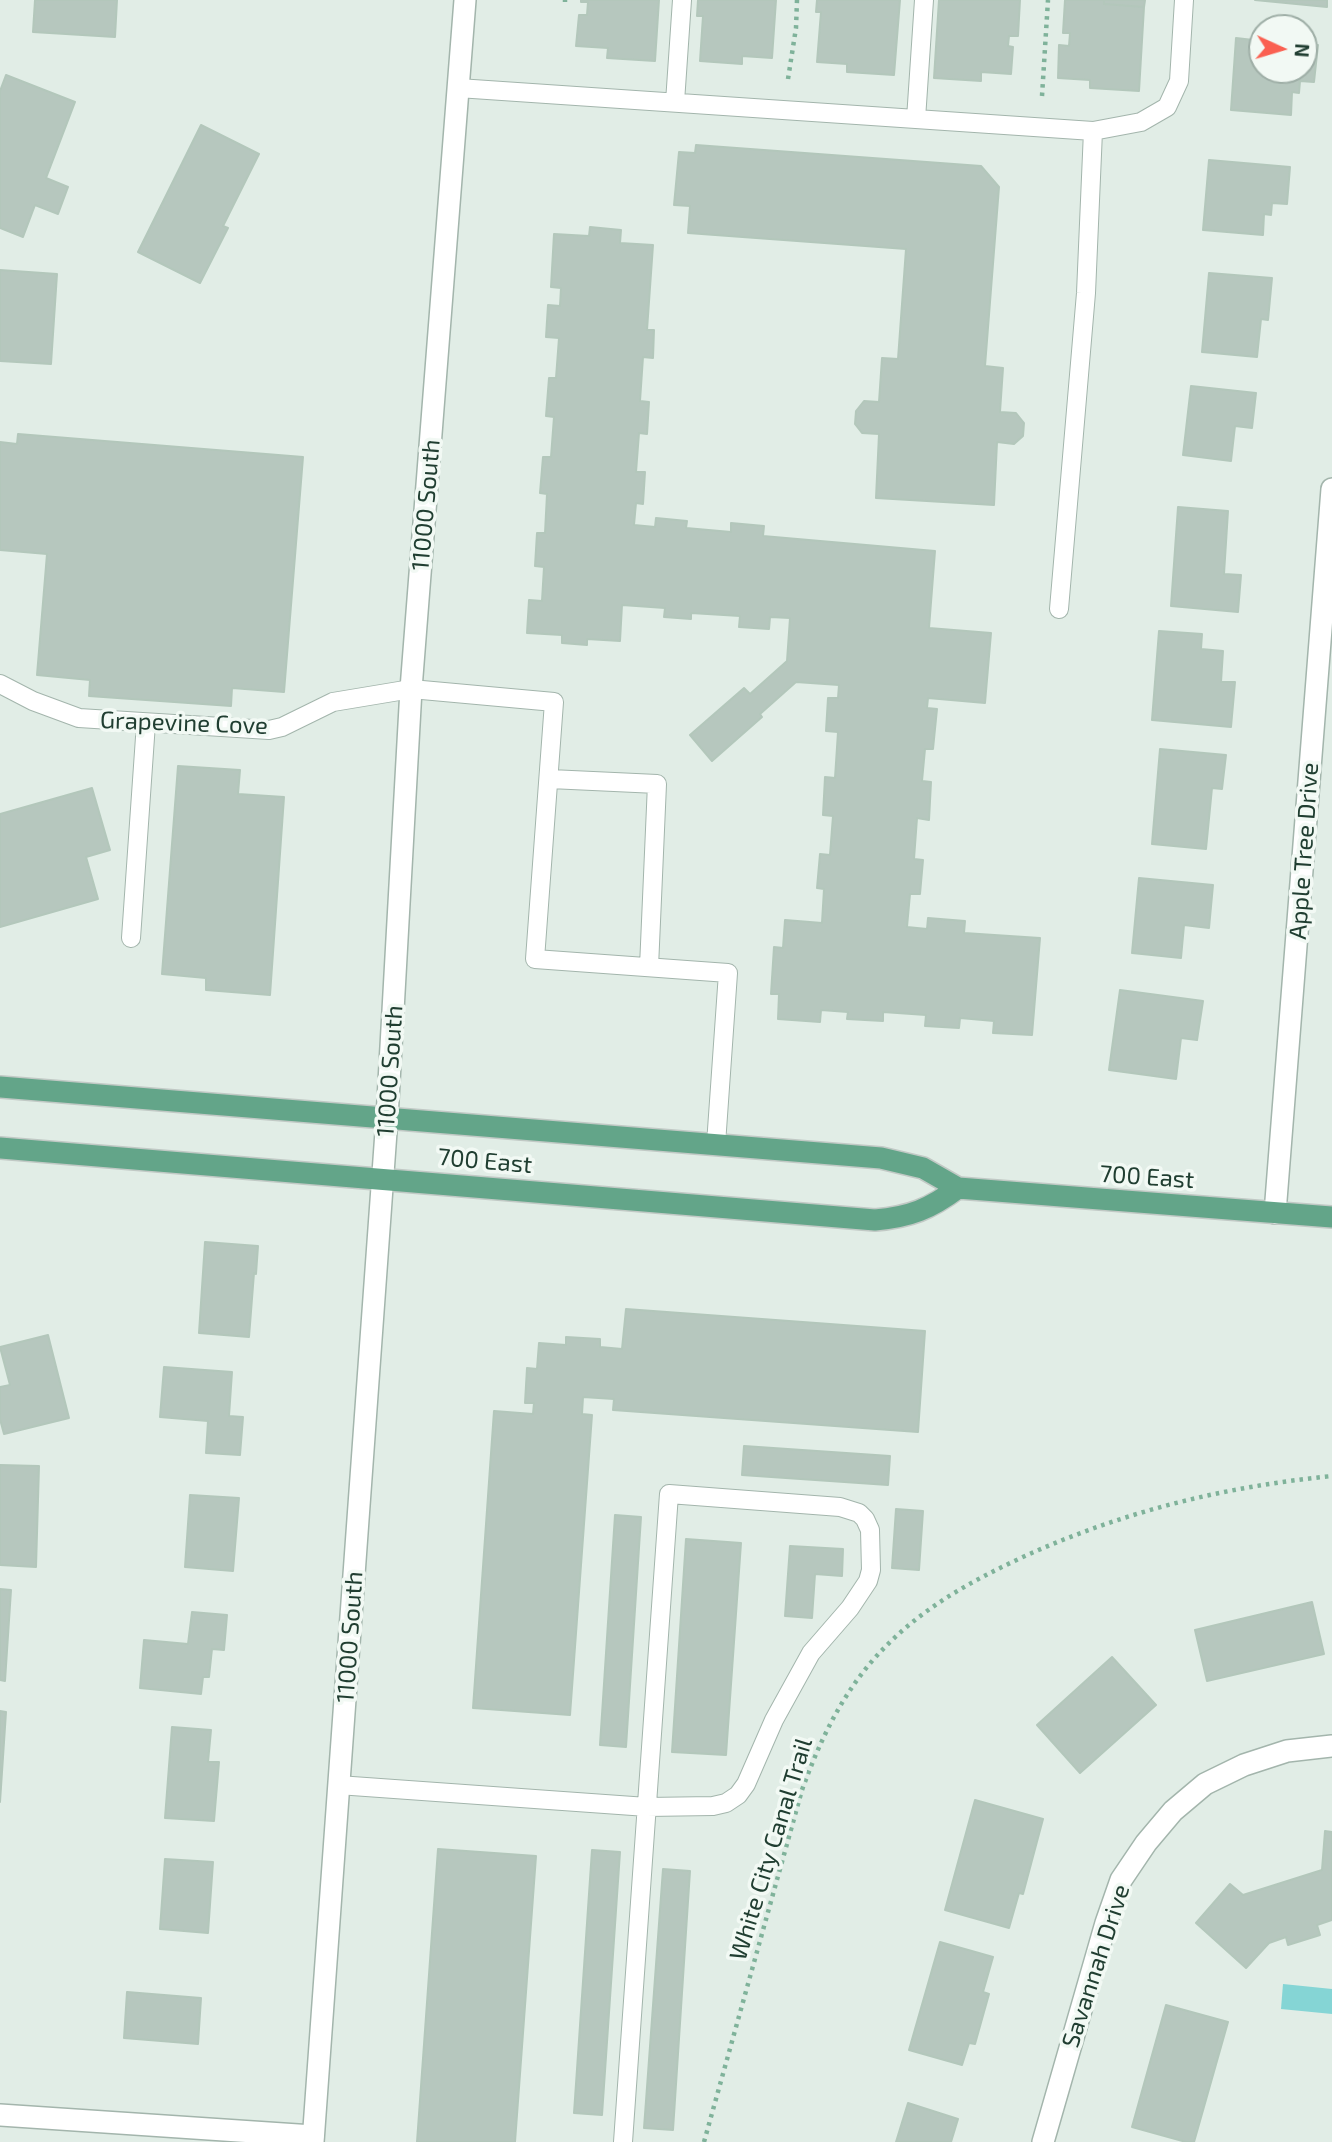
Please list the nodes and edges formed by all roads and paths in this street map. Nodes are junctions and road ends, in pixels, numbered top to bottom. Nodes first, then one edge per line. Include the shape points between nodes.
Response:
1 (465, 0) edge
2 (682, 0) edge
3 (797, 0) edge
4 (924, 0) edge
5 (1048, 0) edge
6 (1184, 0) edge
7 (788, 79) dead end
8 (458, 88) junction
9 (1042, 96) dead end
10 (675, 102) junction
11 (916, 119) junction
12 (1093, 131) junction
13 (1332, 489) edge
14 (1059, 608) dead end
15 (0, 684) edge
16 (411, 689) junction
17 (146, 723) junction
18 (550, 779) junction
19 (131, 938) dead end
20 (649, 967) junction
21 (0, 1087) edge
22 (387, 1118) junction
23 (716, 1144) junction
24 (0, 1148) edge
25 (383, 1179) junction
26 (958, 1188) junction
27 (1275, 1213) junction
28 (1332, 1217) edge
29 (1332, 1476) edge
30 (1332, 1746) edge
31 (338, 1785) junction
32 (647, 1807) junction
33 (0, 2115) edge
34 (313, 2139) edge
35 (623, 2142) edge
36 (704, 2142) edge
37 (1043, 2142) edge

1 - 8 street, 11000 South
2 - 10 lane
3 - 7 path
4 - 11 lane
5 - 9 path
6 - 12 lane via 1179,81 1167,107 1142,122
8 - 10 lane
8 - 16 street, 11000 South
10 - 11 lane
11 - 12 lane
12 - 14 lane via 1086,293
13 - 27 street, Apple Tree Drive
15 - 17 lane, Grapevine Cove via 79,718
16 - 17 lane, Grapevine Cove via 333,702 269,730
16 - 18 lane, Grapevine Cove via 554,702
16 - 22 street, 11000 South
17 - 19 lane
18 - 20 lane via 657,783
18 - 20 lane via 536,959
20 - 23 lane via 728,973
21 - 22 main road, 700 East
22 - 23 main road, 700 East
22 - 25 street, 11000 South
23 - 26 main road, 700 East via 881,1158 923,1168
24 - 25 main road, 700 East
25 - 26 main road, 700 East via 875,1220 919,1212
25 - 31 street, 11000 South
26 - 27 main road, 700 East
27 - 28 main road, 700 East
29 - 36 path, White City Canal Trail via 1234,1488 1117,1519 1061,1540 940,1601 873,1660 831,1721 802,1790
30 - 37 street, Savannah Drive via 1287,1751 1205,1784 1173,1811 1146,1843 1121,1880 1106,1923
31 - 32 lane
31 - 34 street, 11000 South
32 - 32 lane via 669,1494 840,1507 859,1513 872,1540 868,1581 811,1653 738,1796 713,1806
32 - 35 lane
33 - 34 street

